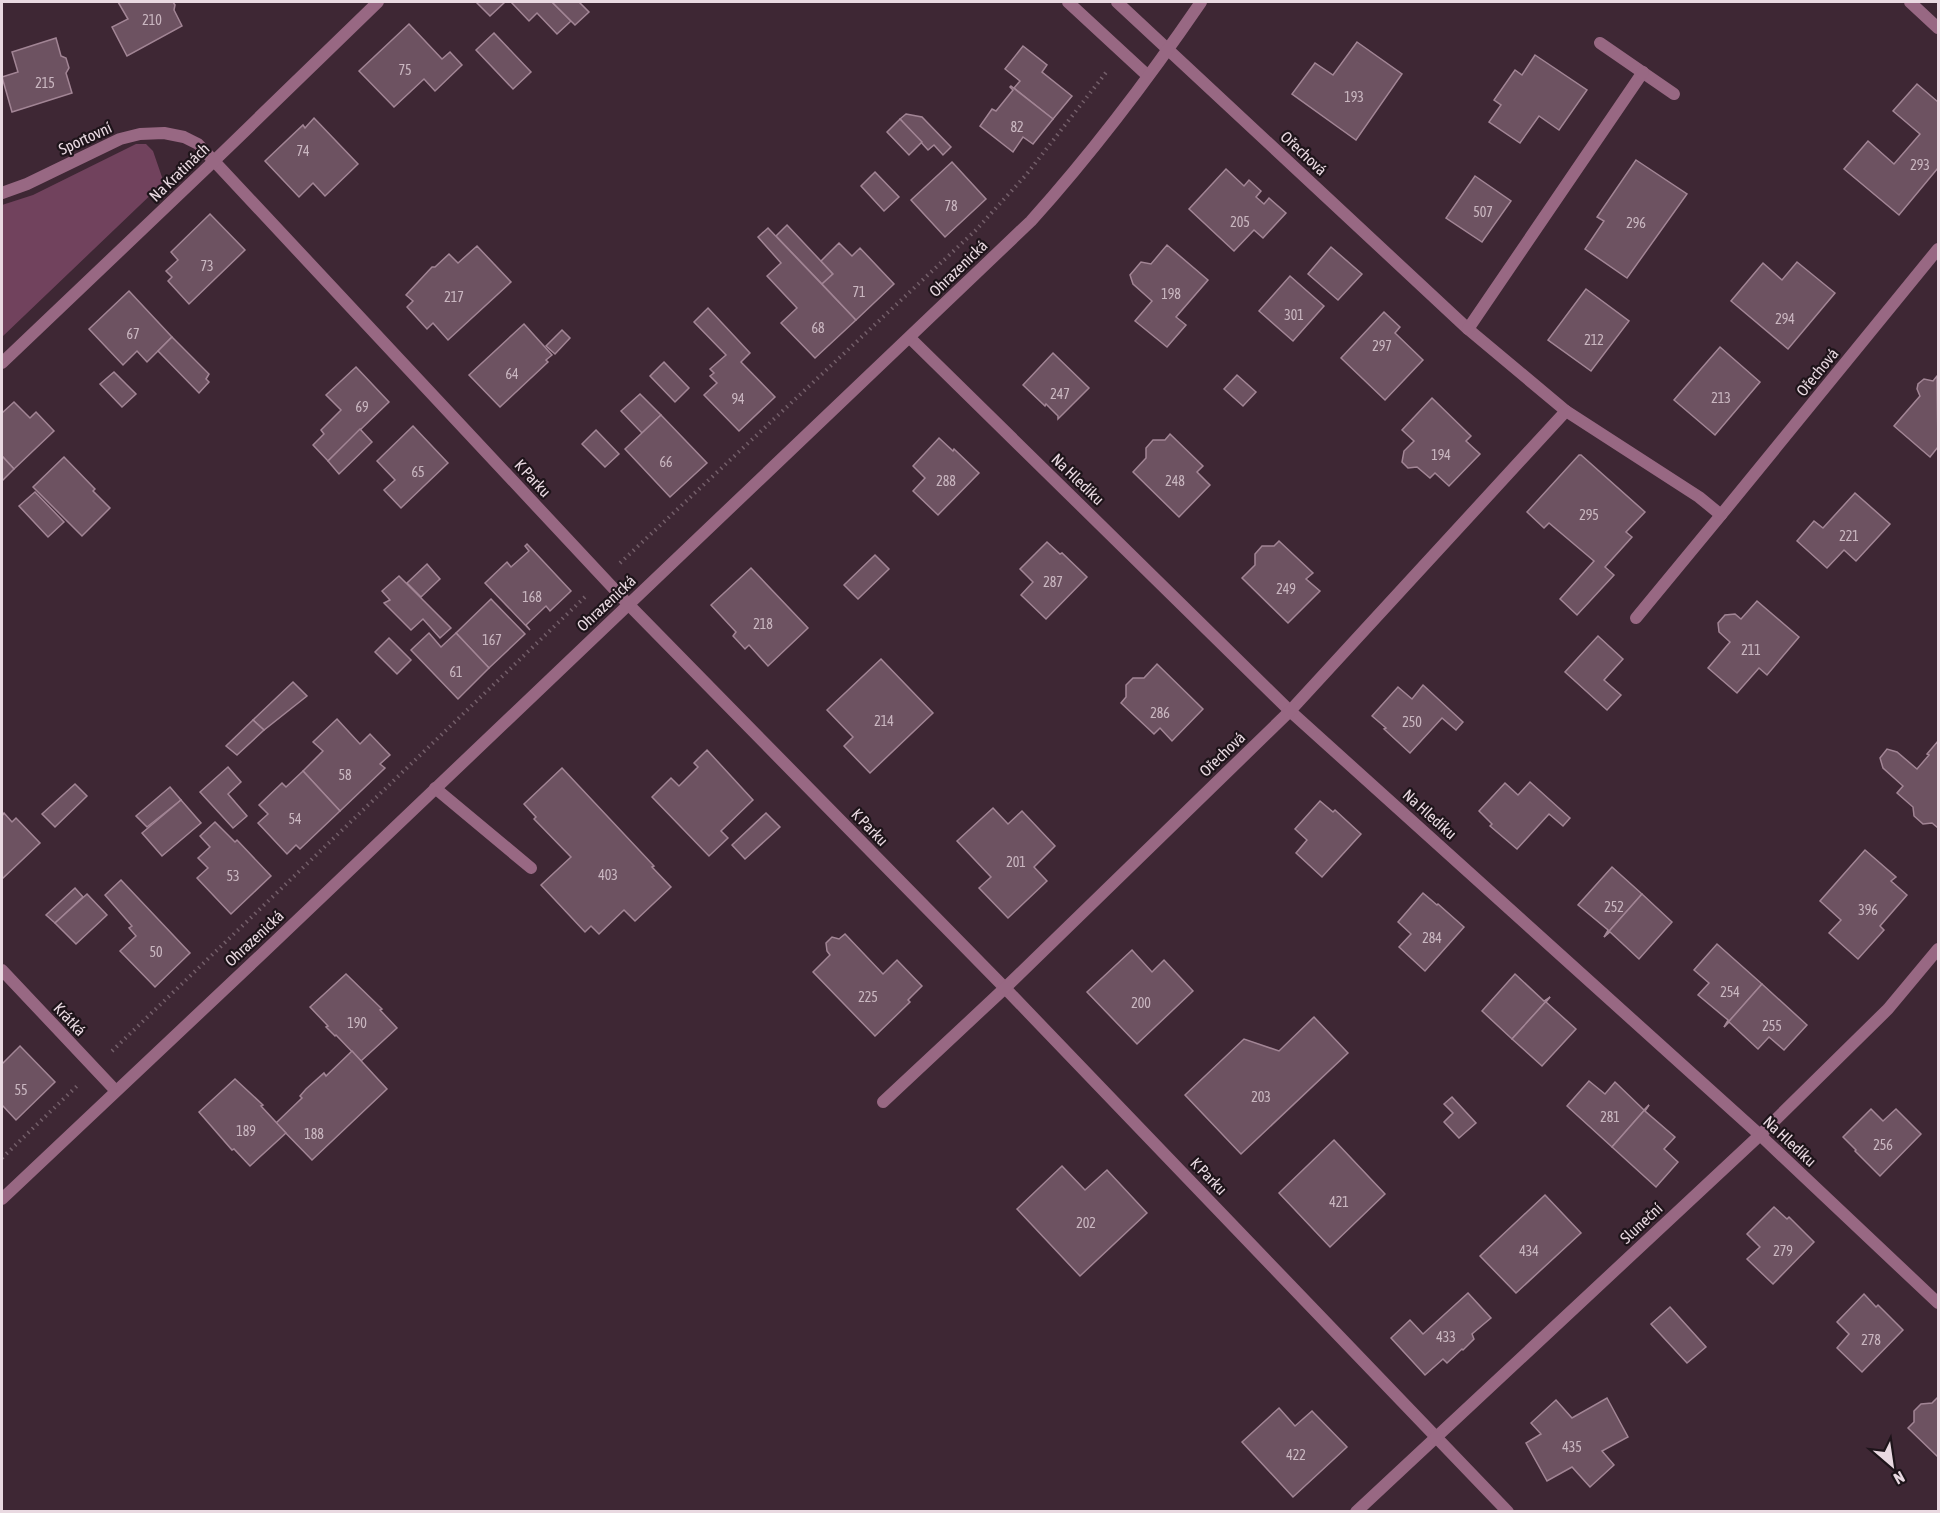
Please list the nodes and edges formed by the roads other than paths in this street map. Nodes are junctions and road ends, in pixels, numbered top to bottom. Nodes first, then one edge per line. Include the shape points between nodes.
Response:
1 (378, 2) edge
2 (1068, 2) edge
3 (1117, 2) edge
4 (1201, 2) edge
5 (1910, 2) edge
6 (1938, 28) edge
7 (1600, 43) dead end
8 (1168, 49) junction
9 (1643, 72) junction
10 (1148, 76) junction
11 (1674, 94) dead end
12 (214, 161) junction
13 (2, 193) edge
14 (1938, 249) edge
15 (1468, 329) junction
16 (910, 338) junction
17 (2, 363) edge
18 (1566, 411) junction
19 (1721, 515) junction
20 (629, 605) junction
21 (1636, 618) dead end
22 (1290, 711) junction
23 (435, 788) junction
24 (531, 868) dead end
25 (1938, 950) edge
26 (2, 970) edge
27 (1005, 988) junction
28 (115, 1090) junction
29 (883, 1102) dead end
30 (1760, 1135) junction
31 (2, 1199) edge
32 (1938, 1303) edge
33 (1437, 1435) junction
34 (1356, 1512) edge
35 (1508, 1512) edge

1 - 12 street, Na Kratinách
2 - 10 street
3 - 8 street, Ořechová
4 - 8 street, Ohrazenická
5 - 6 street
7 - 9 street
8 - 10 street, Ohrazenická
8 - 15 street, Ořechová
9 - 11 street
9 - 15 street
10 - 16 street, Ohrazenická via 1074,174
12 - 13 street, Sportovní via 198,144 184,137 140,134 120,139
12 - 17 street, Na Kratinách
12 - 20 street, K Parku
14 - 19 street, Ořechová
15 - 18 street, Ořechová
16 - 20 street, Ohrazenická
16 - 22 street, Na Hledíku
18 - 19 street, Ořechová
18 - 22 street, Ořechová
19 - 21 street, Ořechová
20 - 23 street, Ohrazenická
20 - 27 street, K Parku
22 - 27 street, Ořechová
22 - 30 street, Na Hledíku
23 - 24 street
23 - 28 street, Ohrazenická
25 - 30 street, Sluneční via 1888,1009
26 - 28 street, Krátká
27 - 29 street, Ořechová
27 - 33 street, K Parku
28 - 31 street, Ohrazenická
30 - 32 street, Na Hledíku
30 - 33 street, Sluneční
33 - 34 street, Sluneční
33 - 35 street, K Parku

